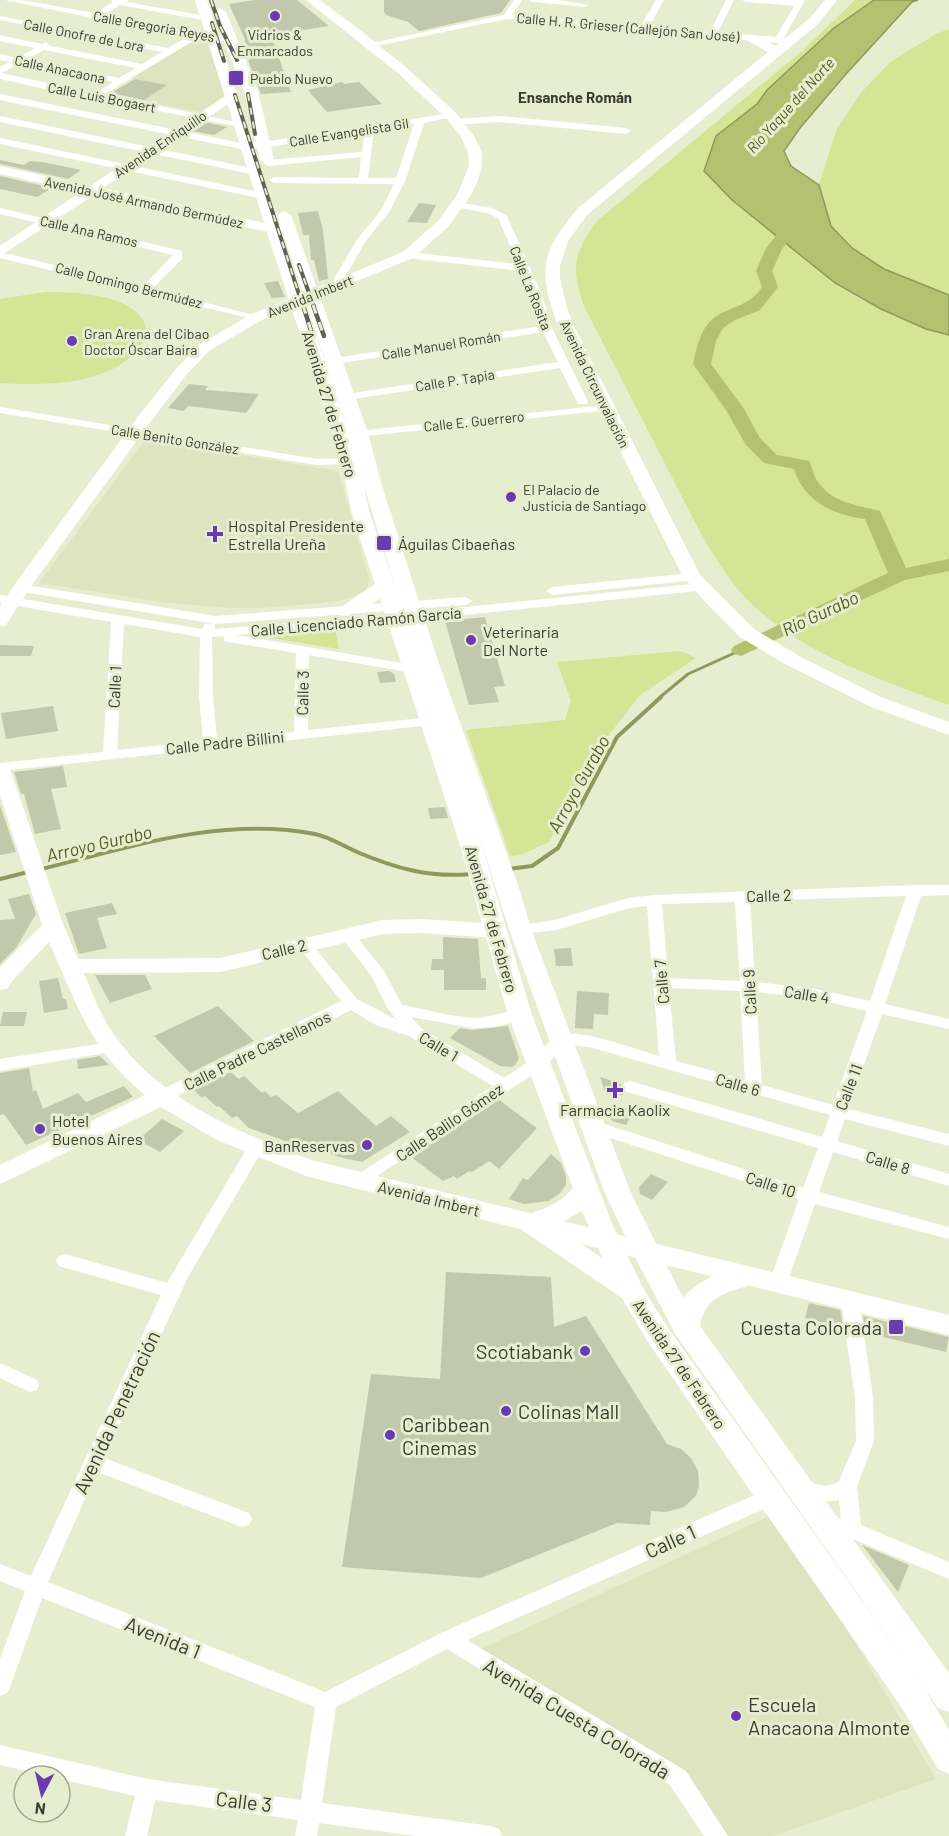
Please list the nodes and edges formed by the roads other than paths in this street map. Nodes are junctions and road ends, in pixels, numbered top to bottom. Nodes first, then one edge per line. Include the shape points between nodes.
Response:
1 (9, 0) edge
2 (106, 0) edge
3 (201, 0) edge
4 (217, 0) edge
5 (312, 0) edge
6 (518, 0) edge
7 (533, 0) edge
8 (660, 0) edge
9 (730, 0) edge
10 (746, 0) edge
11 (831, 0) edge
12 (122, 1) edge
13 (587, 2) edge
14 (800, 2) edge
15 (95, 16) junction
16 (507, 17) junction
17 (0, 18) edge
18 (208, 19) junction
19 (575, 21) junction
20 (644, 28) junction
21 (69, 32) junction
22 (713, 34) junction
23 (196, 35) junction
24 (0, 38) edge
25 (221, 38) junction
26 (752, 38) joint
27 (371, 44) junction
28 (782, 44) junction
29 (44, 46) junction
30 (168, 51) junction
31 (0, 57) edge
32 (19, 60) junction
33 (143, 67) junction
34 (0, 70) edge
35 (0, 76) edge
36 (120, 81) junction
37 (97, 95) junction
38 (0, 97) edge
39 (230, 97) junction
40 (71, 111) junction
41 (200, 116) junction
42 (62, 117) dead end
43 (0, 119) edge
44 (454, 119) junction
45 (420, 121) junction
46 (53, 122) dead end
47 (239, 124) junction
48 (44, 128) junction
49 (370, 129) junction
50 (626, 131) dead end
51 (35, 134) dead end
52 (175, 134) junction
53 (26, 139) dead end
54 (0, 141) edge
55 (16, 144) junction
56 (255, 146) junction
57 (150, 150) junction
58 (0, 154) edge
59 (366, 154) junction
60 (125, 167) junction
61 (262, 168) junction
62 (0, 170) edge
63 (274, 180) junction
64 (363, 180) junction
65 (400, 180) junction
66 (90, 190) junction
67 (263, 196) junction
68 (457, 205) junction
69 (0, 211) edge
70 (46, 221) junction
71 (281, 228) junction
72 (0, 253) edge
73 (408, 255) junction
74 (523, 268) junction
75 (335, 286) junction
76 (146, 289) junction
77 (313, 295) junction
78 (297, 301) junction
79 (257, 317) junction
80 (547, 328) junction
81 (335, 361) junction
82 (564, 364) junction
83 (346, 397) junction
84 (582, 402) junction
85 (604, 404) junction
86 (0, 410) edge
87 (349, 431) junction
88 (135, 433) junction
89 (350, 461) junction
90 (697, 582) junction
91 (384, 586) junction
92 (11, 596) edge
93 (345, 611) junction
94 (414, 611) junction
95 (394, 613) junction
96 (118, 619) junction
97 (215, 620) junction
98 (0, 621) edge
99 (206, 634) junction
100 (303, 651) junction
101 (414, 669) junction
102 (440, 720) junction
103 (949, 729) edge
104 (301, 735) junction
105 (210, 743) junction
106 (110, 754) junction
107 (0, 768) edge
108 (4, 792) edge
109 (497, 890) junction
110 (915, 890) junction
111 (949, 890) edge
112 (742, 896) junction
113 (654, 900) junction
114 (53, 926) junction
115 (348, 935) junction
116 (515, 936) junction
117 (304, 944) junction
118 (71, 966) junction
119 (0, 983) edge
120 (662, 983) junction
121 (749, 986) junction
122 (351, 1003) junction
123 (878, 1008) junction
124 (396, 1009) junction
125 (520, 1015) junction
126 (949, 1024) edge
127 (415, 1032) junction
128 (562, 1039) junction
129 (111, 1047) junction
130 (537, 1064) junction
131 (668, 1064) junction
132 (0, 1065) edge
133 (504, 1085) junction
134 (630, 1087) dead end
135 (754, 1089) junction
136 (163, 1096) junction
137 (838, 1112) junction
138 (595, 1127) junction
139 (949, 1140) edge
140 (827, 1144) junction
141 (255, 1149) junction
142 (0, 1175) edge
143 (949, 1180) edge
144 (360, 1181) junction
145 (585, 1190) junction
146 (808, 1196) junction
147 (531, 1223) junction
148 (949, 1233) edge
149 (607, 1242) junction
150 (644, 1250) junction
151 (64, 1262) dead end
152 (748, 1276) junction
153 (778, 1283) junction
154 (172, 1291) junction
155 (632, 1292) junction
156 (850, 1301) junction
157 (949, 1325) edge
158 (686, 1328) junction
159 (0, 1370) edge
160 (30, 1386) dead end
161 (92, 1462) junction
162 (847, 1486) junction
163 (797, 1487) junction
164 (770, 1497) junction
165 (242, 1519) dead end
166 (824, 1522) junction
167 (852, 1530) junction
168 (949, 1571) edge
169 (0, 1572) edge
170 (36, 1587) junction
171 (448, 1639) junction
172 (0, 1687) edge
173 (948, 1692) edge
174 (326, 1702) junction
175 (0, 1755) edge
176 (949, 1759) edge
177 (147, 1789) junction
178 (308, 1810) junction
179 (136, 1836) edge
180 (306, 1836) edge
181 (490, 1836) edge
182 (717, 1836) edge

1 - 15 street, Calle Gregoria Reyes
2 - 12 street
3 - 18 main road, Avenida 27 de Febrero
4 - 25 main road, Avenida 27 de Febrero via 223,26
5 - 27 main road, Avenida Imbert
6 - 16 street
7 - 13 street
8 - 20 street
9 - 22 street
10 - 14 street
11 - 28 main road, Avenida Circunvalación via 814,21
12 - 15 street
12 - 18 street
13 - 19 street
14 - 28 street
15 - 21 street
15 - 23 street, Calle Gregoria Reyes
16 - 19 street, Calle H. R. Grieser (Callejón San José)
16 - 27 street, Calle H. R. Grieser (Callejón San José)
17 - 21 street, Calle Onofre de Lora
18 - 25 main road, Avenida 27 de Febrero
19 - 20 street, Calle H. R. Grieser (Callejón San José)
20 - 22 street, Calle H. R. Grieser (Callejón San José)
21 - 29 street
21 - 30 street, Calle Onofre de Lora
22 - 26 street, Calle H. R. Grieser (Callejón San José)
23 - 25 street, Calle Gregoria Reyes
23 - 30 street
24 - 29 street
25 - 39 main road, Avenida 27 de Febrero
25 - 56 main road, Avenida 27 de Febrero via 239,57 251,92
26 - 28 main road
27 - 44 main road, Avenida Imbert
28 - 85 main road, Avenida Circunvalación via 582,212 558,244 551,272 555,299
29 - 32 street
29 - 33 street
30 - 33 street
31 - 32 street, Calle Anacaona
32 - 34 street
32 - 36 street, Calle Anacaona
33 - 36 street
35 - 37 street, Calle Luis Bogaert
36 - 37 street
37 - 40 street
37 - 41 street, Calle Luis Bogaert
38 - 40 street, Calle Evangelista Gil
39 - 41 main road, Avenida Enriquillo
39 - 47 main road, Avenida 27 de Febrero
40 - 42 street
40 - 52 street, Calle Evangelista Gil
41 - 47 street, Calle Luis Bogaert
41 - 52 main road, Avenida Enriquillo
43 - 48 street
44 - 45 street, Calle Evangelista Gil
44 - 50 street, Calle Evangelista Gil via 499,118
44 - 68 main road, Avenida Imbert via 475,151 476,169
45 - 49 street, Calle Evangelista Gil
45 - 65 street
46 - 48 street
47 - 56 main road, Avenida 27 de Febrero
48 - 51 street
48 - 57 street
49 - 56 street, Calle Evangelista Gil
49 - 59 street
52 - 56 street, Calle Evangelista Gil
52 - 57 main road, Avenida Enriquillo
53 - 55 street
54 - 55 street
55 - 58 street
55 - 60 street
56 - 61 main road, Avenida 27 de Febrero
57 - 60 main road, Avenida Enriquillo
57 - 61 street
59 - 61 street
59 - 64 street
60 - 66 main road, Avenida Enriquillo
60 - 67 street
61 - 63 main road, Avenida 27 de Febrero
61 - 67 main road, Avenida 27 de Febrero
62 - 66 main road, Avenida José Armando Bermúdez
63 - 64 street
63 - 71 main road, Avenida 27 de Febrero
64 - 65 street
65 - 75 street via 385,211 361,241
66 - 70 main road, Avenida Enriquillo
66 - 71 main road, Avenida José Armando Bermúdez
67 - 71 main road, Avenida 27 de Febrero
68 - 73 main road, Avenida Imbert via 422,246
68 - 74 street, Calle La Rosita via 502,216
69 - 70 street, Calle Ana Ramos
70 - 72 main road, Avenida Enriquillo
70 - 76 street, Calle Ana Ramos via 178,253
71 - 77 main road, Avenida 27 de Febrero
71 - 78 main road, Avenida 27 de Febrero
72 - 76 street, Calle Domingo Bermúdez
73 - 74 street
73 - 75 main road, Avenida Imbert
74 - 80 street, Calle La Rosita
75 - 77 main road, Avenida Imbert
76 - 79 street, Calle Domingo Bermúdez
77 - 78 main road, Avenida Imbert
77 - 81 main road, Avenida 27 de Febrero
78 - 79 main road, Avenida Imbert
78 - 87 main road, Avenida 27 de Febrero
79 - 88 main road, Avenida Imbert via 211,342 193,359
80 - 81 street, Calle Manuel Román
80 - 82 street, Calle La Rosita
81 - 83 main road, Avenida 27 de Febrero
82 - 83 street, Calle P. Tapia
82 - 84 street, Calle La Rosita
83 - 87 main road, Avenida 27 de Febrero
84 - 85 street, Calle E. Guerrero
84 - 87 street, Calle E. Guerrero
85 - 87 street, Calle E. Guerrero
85 - 90 main road, Avenida Circunvalación
86 - 88 street, Calle Benito González
87 - 89 main road, Avenida 27 de Febrero
87 - 94 main road, Avenida 27 de Febrero via 373,486
88 - 89 street, Calle Benito González via 317,462
88 - 92 main road, Avenida Imbert
89 - 91 main road, Avenida 27 de Febrero via 361,514
90 - 94 street, Calle Licenciado Ramón García
90 - 103 main road, Avenida Circunvalación via 747,633 792,660 876,702
91 - 93 main road
91 - 95 main road, Avenida 27 de Febrero
92 - 96 street, Calle Licenciado Ramón García
92 - 97 street, Calle Licenciado Ramón García
92 - 98 main road, Avenida Imbert
93 - 95 street, Calle Licenciado Ramón García
93 - 97 street, Calle Licenciado Ramón García
94 - 95 street, Calle Licenciado Ramón García
94 - 102 main road, Avenida 27 de Febrero
95 - 99 street, Calle Licenciado Ramón García
95 - 101 main road, Avenida 27 de Febrero
96 - 99 street, Calle Licenciado Ramón García
96 - 106 street, Calle 1
97 - 99 street
99 - 100 street
99 - 105 street
100 - 101 street
100 - 104 street, Calle 3
101 - 102 main road, Avenida 27 de Febrero
102 - 104 street, Calle Padre Billini
102 - 109 main road, Avenida 27 de Febrero via 471,845
102 - 109 main road, Avenida 27 de Febrero via 493,843
104 - 105 street, Calle Padre Billini
105 - 106 street, Calle Padre Billini
106 - 107 street, Calle Padre Billini
107 - 108 main road
108 - 114 main road, Avenida Imbert
109 - 116 main road, Avenida 27 de Febrero
110 - 111 street, Calle 2
110 - 112 street, Calle 2
110 - 123 street, Calle 11
112 - 113 street, Calle 2
112 - 121 street, Calle 9
113 - 116 street, Calle 2 via 628,903
113 - 120 street, Calle 7
114 - 118 main road, Avenida Imbert
114 - 119 main road
115 - 116 main road, Calle 2 via 383,927 423,926
115 - 117 main road, Calle 2
115 - 124 street, Calle 1 via 379,975
116 - 125 main road, Avenida 27 de Febrero
116 - 128 main road, Avenida 27 de Febrero
117 - 118 main road, Calle 2 via 220,964
117 - 122 street
118 - 129 main road, Avenida Imbert
120 - 121 street, Calle 4
120 - 131 street, Calle 7
121 - 123 street, Calle 4 via 811,993
121 - 135 street, Calle 9
122 - 127 street via 382,1021
122 - 136 street, Calle Padre Castellanos
123 - 126 street, Calle 4
123 - 137 street, Calle 11
124 - 125 street via 473,1023
124 - 127 street, Calle 1
125 - 130 main road, Avenida 27 de Febrero
127 - 133 street, Calle 1
128 - 130 street
128 - 131 street, Calle 6 via 589,1042
128 - 138 main road, Avenida 27 de Febrero
129 - 132 street
129 - 136 main road, Avenida Imbert
130 - 133 street, Calle Balilo Gómez
130 - 145 main road, Avenida 27 de Febrero
131 - 135 street, Calle 6
133 - 144 street, Calle Balilo Gómez
134 - 140 street, Calle 8
135 - 137 street, Calle 6
136 - 141 main road, Avenida Imbert
136 - 142 main road
137 - 139 street, Calle 6
137 - 140 street, Calle 11
138 - 146 street, Calle 10
138 - 150 main road, Avenida 27 de Febrero via 617,1191
140 - 143 street, Calle 8
140 - 146 street, Calle 11
141 - 144 main road, Avenida Imbert
141 - 154 street, Avenida Penetración
144 - 147 main road, Avenida Imbert
145 - 147 main road via 570,1209
145 - 149 main road, Avenida 27 de Febrero
146 - 148 street, Calle 10
146 - 153 street, Calle 11
147 - 149 main road, Avenida Imbert
147 - 155 main road
149 - 150 main road, Avenida Imbert
149 - 155 main road, Avenida 27 de Febrero
150 - 152 main road, Avenida Imbert
150 - 158 main road, Avenida 27 de Febrero
151 - 154 street
152 - 153 main road, Avenida Imbert
152 - 158 main road via 702,1294 690,1309
153 - 156 main road, Avenida Imbert
154 - 161 street, Avenida Penetración
155 - 164 main road, Avenida 27 de Febrero
156 - 157 main road, Avenida Imbert
156 - 162 street via 864,1397 865,1441
158 - 163 main road, Avenida 27 de Febrero
159 - 160 street
161 - 165 street
161 - 170 street, Avenida Penetración
162 - 163 street via 830,1494
162 - 167 street
163 - 164 street, Calle 1
163 - 166 main road, Avenida 27 de Febrero
164 - 171 street, Calle 1
164 - 176 main road, Avenida 27 de Febrero via 911,1695
166 - 167 street
166 - 173 main road, Avenida 27 de Febrero
167 - 168 street
169 - 170 street, Avenida 1
170 - 172 street, Avenida Penetración
170 - 174 street, Avenida 1
171 - 174 street, Calle 1
171 - 182 street, Avenida Cuesta Colorada via 678,1778
174 - 178 street
175 - 177 street, Calle 3
177 - 178 street, Calle 3
177 - 179 street
178 - 180 street
178 - 181 street, Calle 3

